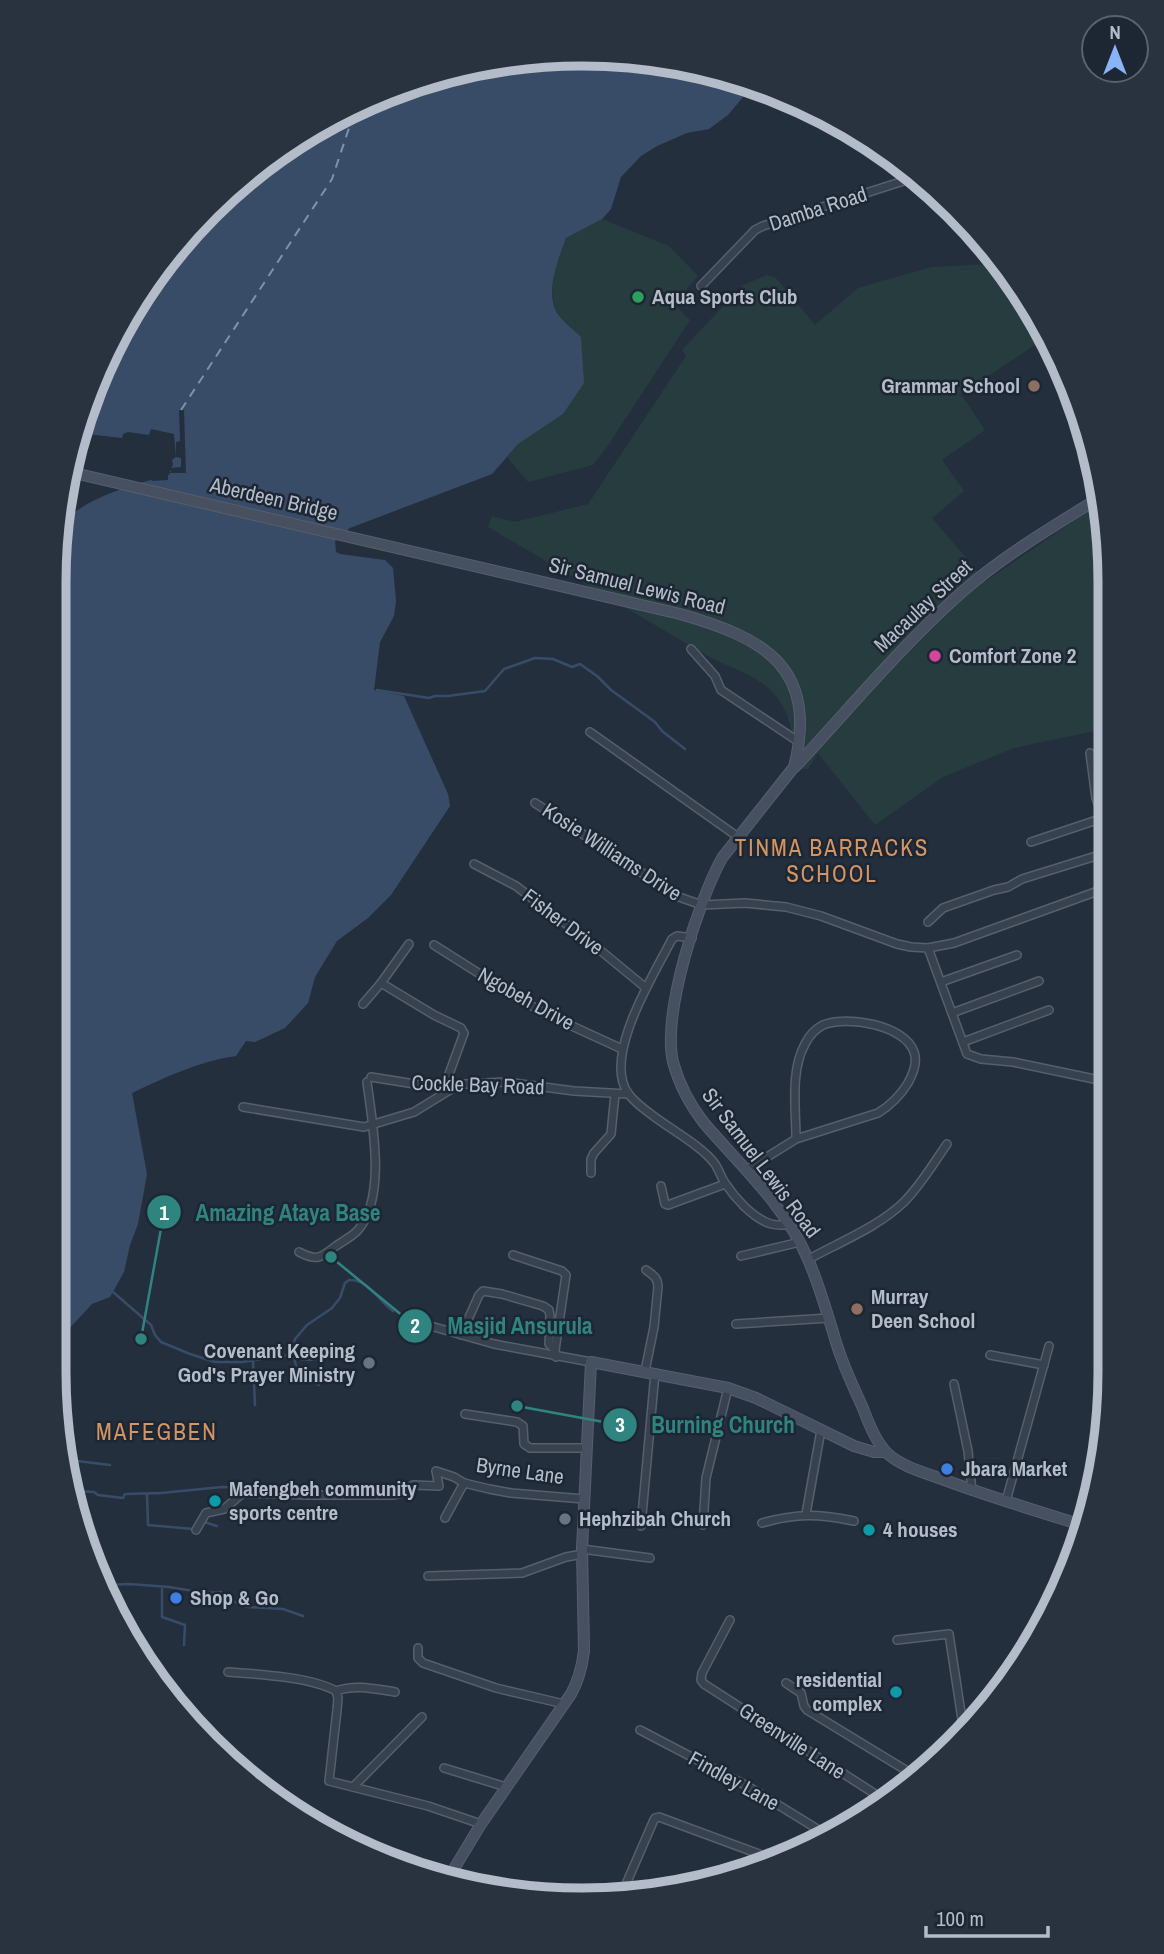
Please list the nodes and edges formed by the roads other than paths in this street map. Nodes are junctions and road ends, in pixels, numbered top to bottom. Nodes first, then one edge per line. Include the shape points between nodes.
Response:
1 (905, 180) edge
2 (701, 286) dead end
3 (78, 474) edge
4 (1091, 503) edge
5 (466, 563) joint
6 (691, 649) dead end
7 (590, 732) dead end
8 (801, 737) junction
9 (821, 739) junction
10 (1090, 753) dead end
11 (794, 767) junction
12 (536, 803) dead end
13 (1098, 804) edge
14 (1098, 820) edge
15 (738, 837) junction
16 (1031, 842) dead end
17 (1098, 855) edge
18 (474, 864) dead end
19 (1098, 891) edge
20 (702, 905) junction
21 (928, 922) dead end
22 (692, 938) junction
23 (409, 944) dead end
24 (434, 945) dead end
25 (928, 948) junction
26 (1017, 956) dead end
27 (1039, 981) dead end
28 (941, 982) junction
29 (381, 983) junction
30 (646, 988) junction
31 (363, 1004) dead end
32 (1049, 1010) dead end
33 (952, 1013) junction
34 (963, 1042) junction
35 (622, 1049) junction
36 (1098, 1080) dead end
37 (445, 1085) junction
38 (459, 1085) junction
39 (615, 1094) junction
40 (628, 1094) junction
41 (243, 1107) dead end
42 (374, 1125) junction
43 (796, 1139) junction
44 (947, 1144) dead end
45 (746, 1170) junction
46 (591, 1172) dead end
47 (726, 1184) junction
48 (661, 1186) dead end
49 (789, 1225) junction
50 (800, 1242) junction
51 (299, 1252) dead end
52 (513, 1255) dead end
53 (741, 1256) dead end
54 (809, 1259) junction
55 (646, 1270) dead end
56 (828, 1318) junction
57 (420, 1323) dead end
58 (736, 1324) dead end
59 (461, 1335) junction
60 (1049, 1346) dead end
61 (556, 1353) junction
62 (990, 1355) dead end
63 (592, 1363) junction
64 (1044, 1365) junction
65 (650, 1372) junction
66 (954, 1384) dead end
67 (728, 1388) junction
68 (465, 1413) dead end
69 (821, 1430) junction
70 (586, 1448) junction
71 (886, 1452) junction
72 (464, 1483) junction
73 (972, 1491) junction
74 (584, 1499) junction
75 (1006, 1502) junction
76 (806, 1514) junction
77 (445, 1518) dead end
78 (854, 1521) dead end
79 (762, 1523) dead end
80 (1075, 1523) edge
81 (703, 1525) dead end
82 (641, 1526) dead end
83 (196, 1531) dead end
84 (582, 1552) junction
85 (650, 1558) dead end
86 (428, 1576) dead end
87 (730, 1620) dead end
88 (897, 1640) dead end
89 (418, 1648) dead end
90 (228, 1672) dead end
91 (786, 1683) dead end
92 (336, 1691) junction
93 (395, 1692) dead end
94 (564, 1704) junction
95 (422, 1717) dead end
96 (963, 1720) edge
97 (640, 1730) dead end
98 (444, 1768) dead end
99 (908, 1771) edge
100 (353, 1787) junction
101 (506, 1787) junction
102 (877, 1795) edge
103 (481, 1824) junction
104 (818, 1830) edge
105 (761, 1855) edge
106 (453, 1871) edge
107 (626, 1885) edge

1 - 2 street, Damba Road via 755,230
3 - 5 main road, Aberdeen Bridge
4 - 9 main road, Macaulay Street via 964,591 916,634
5 - 8 main road, Sir Samuel Lewis Road via 680,614 746,637 777,660 789,676 798,703
6 - 8 street via 721,690
7 - 15 street
8 - 9 main road
8 - 11 main road, Sir Samuel Lewis Road
9 - 11 main road, Macaulay Street
10 - 13 street
11 - 15 main road, Sir Samuel Lewis Road
12 - 20 street, Kosie Williams Drive via 679,897
14 - 16 street
15 - 20 main road, Sir Samuel Lewis Road via 713,874
17 - 21 street via 943,908
18 - 30 street, Fisher Drive via 516,887
19 - 25 street via 954,943
20 - 22 main road, Sir Samuel Lewis Road
20 - 25 street via 786,907 897,944
22 - 30 street via 673,939
22 - 45 main road, Sir Samuel Lewis Road via 673,1015 673,1060 690,1102
23 - 29 street
24 - 35 street, Ngobeh Drive via 548,1015
25 - 28 street
26 - 28 street
27 - 33 street
28 - 33 street
29 - 31 street
29 - 37 street via 461,1028 464,1033
30 - 35 street
32 - 34 street
33 - 34 street
34 - 36 street via 967,1054 981,1059
35 - 40 street
37 - 38 street, Cockle Bay Road
37 - 42 street, Cockle Bay Road via 369,1080
38 - 39 street, Cockle Bay Road via 506,1082
38 - 42 street via 414,1112
39 - 40 street, Cockle Bay Road
39 - 46 street via 611,1134 591,1158
40 - 47 street via 708,1156
41 - 42 street
42 - 51 street via 373,1191 358,1230 320,1258
43 - 43 street via 798,1066 812,1032 834,1021 872,1024 911,1046 916,1063 913,1073 890,1106
43 - 45 street
44 - 54 street via 902,1203
45 - 49 main road, Sir Samuel Lewis Road
47 - 48 street via 668,1205
47 - 49 street via 760,1219
49 - 50 main road, Sir Samuel Lewis Road
50 - 53 street
50 - 54 main road, Sir Samuel Lewis Road
52 - 61 street via 566,1275
54 - 56 main road, Sir Samuel Lewis Road
55 - 65 street via 656,1277 658,1287
56 - 58 street
56 - 71 main road, Sir Samuel Lewis Road via 869,1424
57 - 59 street
59 - 61 street
59 - 61 street via 479,1294 489,1291 549,1310 549,1343
60 - 64 street
61 - 63 street
62 - 64 street
63 - 65 main road
63 - 70 main road, Byrne Lane
64 - 75 street
65 - 67 main road
65 - 82 street
66 - 73 street
67 - 69 main road
67 - 81 street via 706,1478
68 - 70 street via 517,1422 523,1426 524,1444 530,1448
69 - 71 main road via 863,1450
69 - 76 street
70 - 74 main road, Byrne Lane
71 - 73 main road, Sir Samuel Lewis Road
72 - 74 street, Byrne Lane via 511,1493
72 - 77 street
72 - 83 street, Byrne Lane via 436,1471 439,1486 413,1485 393,1495 243,1493 224,1509 206,1513
73 - 75 main road, Sir Samuel Lewis Road
74 - 84 main road, Byrne Lane
75 - 80 main road, Sir Samuel Lewis Road
76 - 78 street
76 - 79 street
84 - 85 street
84 - 86 street via 522,1573
84 - 94 main road, Byrne Lane via 582,1668
87 - 102 street, Greenville Lane via 702,1673 704,1684
88 - 96 street via 949,1634
89 - 94 street via 422,1663
90 - 92 street via 286,1678
91 - 99 street via 801,1693 807,1710
92 - 93 street via 360,1687
92 - 100 street via 329,1781
94 - 101 main road, Byrne Lane
95 - 100 street
97 - 104 street, Findley Lane
98 - 101 street
100 - 103 street
101 - 103 main road, Byrne Lane
103 - 106 main road, Byrne Lane
105 - 107 street via 659,1817

